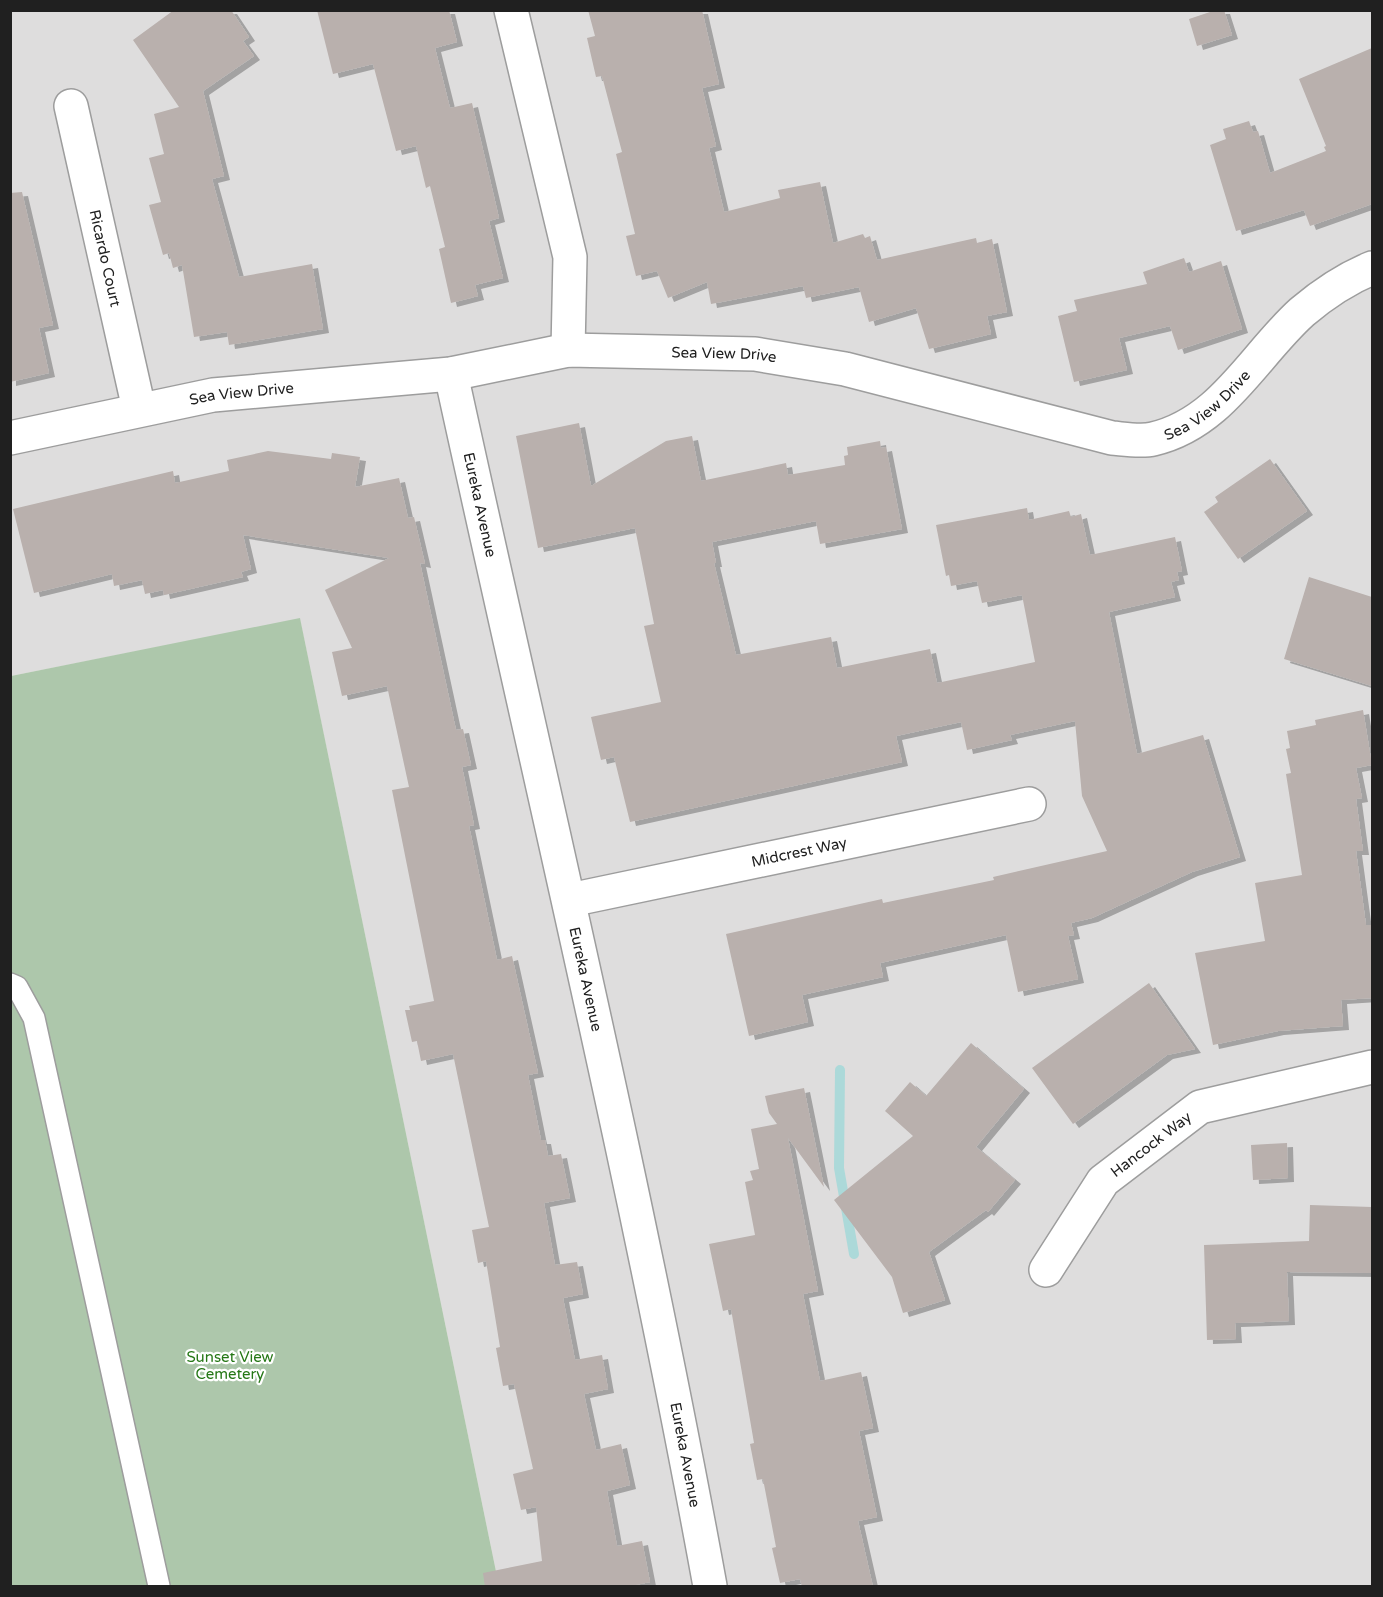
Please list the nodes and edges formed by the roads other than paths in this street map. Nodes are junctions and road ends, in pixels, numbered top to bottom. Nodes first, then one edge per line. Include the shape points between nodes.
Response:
1 (511, 10) edge
2 (71, 106) dead end
3 (1372, 268) edge
4 (568, 350) junction
5 (451, 374) junction
6 (140, 409) junction
7 (10, 438) edge
8 (1029, 804) dead end
9 (570, 900) junction
10 (10, 984) edge
11 (1372, 1067) edge
12 (1046, 1270) dead end
13 (159, 1587) edge
14 (710, 1587) edge

1 - 4 street via 570,256
2 - 6 street, Ricardo Court
3 - 4 street, Sea View Drive via 1354,275 1302,312 1225,398 1190,424 1152,440 1112,438 845,369 755,354
4 - 5 street, Sea View Drive
5 - 6 street, Sea View Drive via 213,395
5 - 9 street, Eureka Avenue
6 - 7 street, Sea View Drive
8 - 9 street, Midcrest Way
9 - 14 street, Eureka Avenue via 677,1406
10 - 13 lane via 17,987 34,1018
11 - 12 street, Hancock Way via 1200,1107 1103,1181

